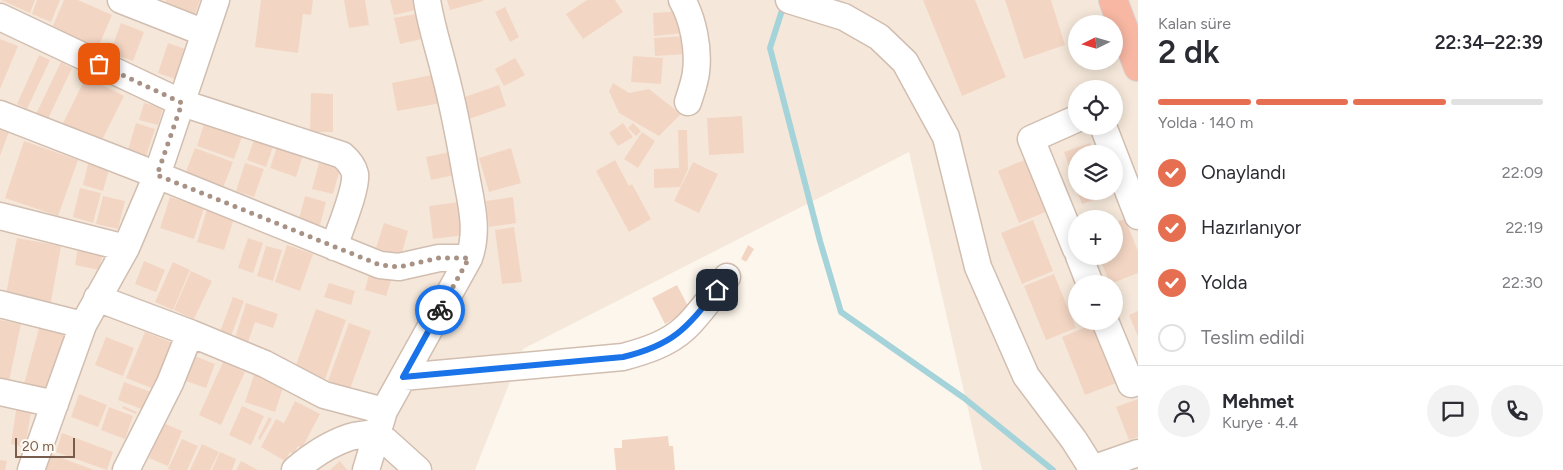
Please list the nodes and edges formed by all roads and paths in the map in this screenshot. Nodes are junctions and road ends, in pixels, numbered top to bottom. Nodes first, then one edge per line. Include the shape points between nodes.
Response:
1 (121, 0) edge
2 (216, 0) edge
3 (427, 0) edge
4 (682, 0) edge
5 (789, 0) edge
6 (1113, 0) edge
7 (847, 9) edge
8 (0, 17) edge
9 (205, 33) junction
10 (1138, 67) edge
11 (688, 102) dead end
12 (182, 103) junction
13 (0, 114) edge
14 (1068, 123) edge
15 (1106, 135) edge
16 (157, 175) junction
17 (0, 216) edge
18 (1138, 216) edge
19 (1068, 229) edge
20 (334, 247) junction
21 (126, 248) junction
22 (469, 258) junction
23 (727, 277) dead end
24 (97, 298) junction
25 (0, 304) edge
26 (83, 325) junction
27 (1110, 330) edge
28 (190, 333) junction
29 (403, 377) junction
30 (1138, 382) edge
31 (0, 392) edge
32 (56, 404) junction
33 (381, 422) junction
34 (1138, 453) edge
35 (31, 470) edge
36 (126, 470) edge
37 (295, 470) edge
38 (366, 470) edge
39 (418, 470) edge
40 (1092, 470) edge

1 - 9 street
2 - 9 street
3 - 22 street via 456,120 474,220
4 - 11 street via 692,27 696,58
5 - 7 street via 817,8
6 - 10 highway
7 - 40 street via 905,62 937,120 946,137 978,267 1026,376 1074,440
8 - 12 street
9 - 12 street
12 - 16 street
12 - 20 street via 349,160 355,183
13 - 16 street
14 - 19 street via 1032,139
15 - 18 street
16 - 20 street
16 - 21 street
17 - 21 street
20 - 22 street via 391,267 439,258
21 - 24 street
22 - 29 street
23 - 29 street via 686,328 640,353
24 - 26 street
24 - 28 street
25 - 26 street
26 - 32 street
27 - 30 street via 1131,384
28 - 33 street via 265,364
28 - 36 street via 170,383
29 - 33 street
31 - 32 street
32 - 35 street
33 - 37 street via 310,456
33 - 38 street
33 - 39 street
34 - 40 street

